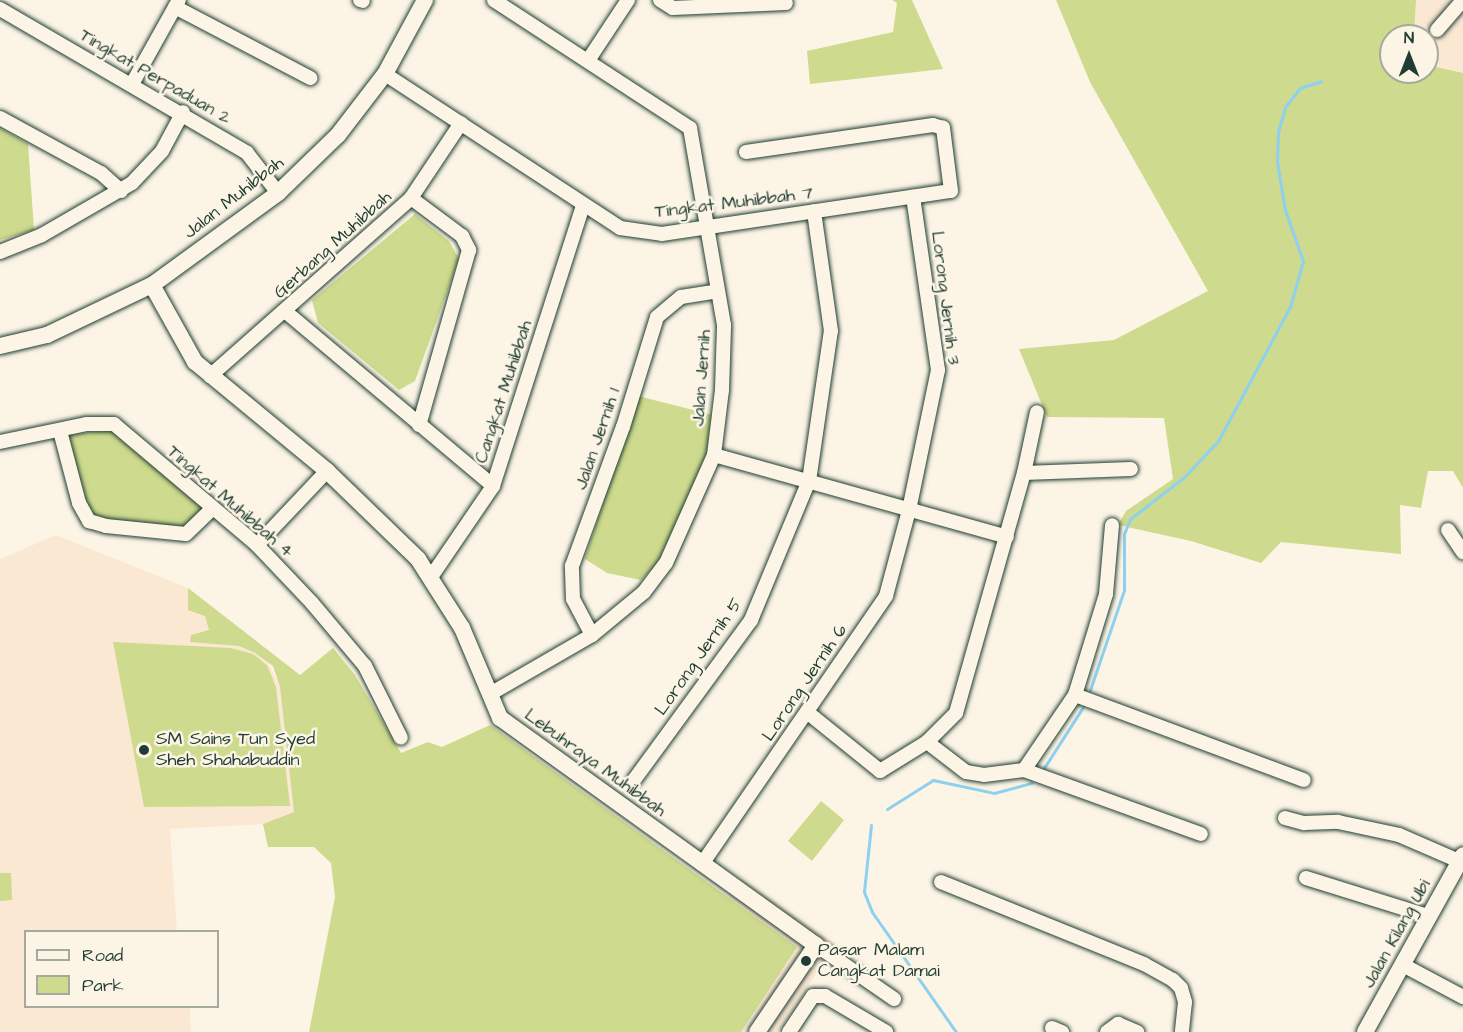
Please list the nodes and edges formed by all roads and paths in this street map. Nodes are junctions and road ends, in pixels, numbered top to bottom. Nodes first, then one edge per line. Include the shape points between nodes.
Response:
1 (425, 0) edge
2 (494, 0) edge
3 (628, 0) edge
4 (660, 0) edge
5 (1463, 0) edge
6 (786, 3) dead end
7 (177, 4) edge
8 (0, 9) edge
9 (1439, 28) edge
10 (589, 59) junction
11 (386, 74) junction
12 (310, 78) dead end
13 (132, 84) junction
14 (183, 112) junction
15 (0, 118) edge
16 (461, 123) junction
17 (746, 152) dead end
18 (121, 191) junction
19 (278, 193) junction
20 (913, 196) junction
21 (411, 198) junction
22 (583, 204) junction
23 (814, 211) junction
24 (707, 227) junction
25 (0, 252) edge
26 (152, 285) junction
27 (717, 291) junction
28 (286, 312) junction
29 (0, 346) edge
30 (210, 376) junction
31 (1037, 412) dead end
32 (419, 425) junction
33 (60, 430) junction
34 (0, 442) edge
35 (714, 455) junction
36 (1131, 469) dead end
37 (327, 471) junction
38 (1024, 473) junction
39 (809, 481) junction
40 (493, 486) junction
41 (212, 508) junction
42 (909, 510) junction
43 (1112, 525) dead end
44 (1448, 530) dead end
45 (1007, 537) junction
46 (257, 545) junction
47 (1463, 552) edge
48 (431, 577) junction
49 (592, 635) junction
50 (490, 694) junction
51 (1076, 695) junction
52 (807, 712) junction
53 (401, 738) dead end
54 (927, 742) junction
55 (1024, 770) junction
56 (634, 780) dead end
57 (1304, 780) dead end
58 (1285, 818) dead end
59 (1201, 834) dead end
60 (1461, 858) edge
61 (702, 864) junction
62 (1306, 878) dead end
63 (941, 882) dead end
64 (1428, 916) junction
65 (816, 945) junction
66 (1403, 965) junction
67 (1463, 997) edge
68 (894, 999) dead end
69 (757, 1032) edge
70 (789, 1032) edge
71 (886, 1032) edge
72 (1107, 1032) edge
73 (1137, 1032) edge
74 (1182, 1032) edge
75 (1365, 1032) edge

1 - 11 street, Jalan Muhibbah
2 - 10 street, Jalan Jernih
3 - 10 street
4 - 6 street via 673,8
5 - 9 street
7 - 12 street
7 - 13 street
8 - 13 street, Tingkat Perpaduan 2
10 - 24 street, Jalan Jernih via 690,128
11 - 16 street, Tingkat Muhibbah 7
11 - 19 street, Jalan Muhibbah via 338,135
13 - 14 street, Tingkat Perpaduan 2
14 - 18 street via 162,151
14 - 19 street, Tingkat Perpaduan 2 via 247,153
15 - 18 street via 101,173
16 - 21 street, Gerbang Muhibbah
16 - 22 street, Tingkat Muhibbah 7
17 - 20 street, Tingkat Muhibbah 7 via 933,125 942,128 951,191
18 - 25 street via 42,235
19 - 26 street, Jalan Muhibbah
20 - 23 street, Tingkat Muhibbah 7
20 - 42 street, Lorong Jernih 3 via 938,370
21 - 28 street, Gerbang Muhibbah
21 - 32 street via 462,236 469,250
22 - 24 street, Tingkat Muhibbah 7 via 620,228 662,234
22 - 40 street, Cangkat Muhibbah
23 - 24 street, Tingkat Muhibbah 7
23 - 39 street, Lorong Jernih 5 via 831,331
24 - 27 street, Jalan Jernih
26 - 29 street, Jalan Muhibbah via 47,335
26 - 30 street, Lebuhraya Muhibbah via 184,347
27 - 35 street, Jalan Jernih via 724,325
27 - 49 street, Jalan Jernih 1 via 681,297 657,317 623,427 572,566 573,599
28 - 30 street, Gerbang Muhibbah
28 - 32 street
30 - 37 street, Lebuhraya Muhibbah
31 - 38 street
32 - 40 street
33 - 34 street, Tingkat Muhibbah 4
33 - 41 street, Tingkat Muhibbah 4 via 114,424
33 - 41 street via 78,503 89,520 106,526 186,534
35 - 39 street
35 - 49 street, Jalan Jernih via 666,563 644,591
36 - 38 street
37 - 46 street
37 - 48 street, Lebuhraya Muhibbah via 418,559
38 - 45 street
39 - 42 street
39 - 56 street, Lorong Jernih 5 via 752,620
40 - 48 street, Cangkat Muhibbah
41 - 46 street, Tingkat Muhibbah 4
42 - 45 street
42 - 52 street, Lorong Jernih 6 via 886,596
43 - 51 street via 1107,594
44 - 47 street
45 - 54 street via 965,690 956,713
46 - 53 street, Tingkat Muhibbah 4 via 365,666
48 - 50 street, Lebuhraya Muhibbah via 462,628
49 - 50 street, Jalan Jernih
50 - 61 street, Lebuhraya Muhibbah via 500,718
51 - 55 street
51 - 57 street
52 - 54 street via 880,771
52 - 61 street, Lorong Jernih 6
54 - 55 street via 966,772 984,775
55 - 59 street
58 - 60 street via 1304,823 1338,822 1399,835
60 - 64 street, Jalan Kilang Ubi
61 - 65 street, Lebuhraya Muhibbah
62 - 64 street
63 - 74 street via 1144,964 1173,980 1181,988 1185,1002
64 - 66 street, Jalan Kilang Ubi
65 - 68 street, Lebuhraya Muhibbah
65 - 69 street
66 - 67 street
66 - 75 street, Jalan Kilang Ubi
70 - 71 street via 813,996 825,996
72 - 73 street via 1118,1024

